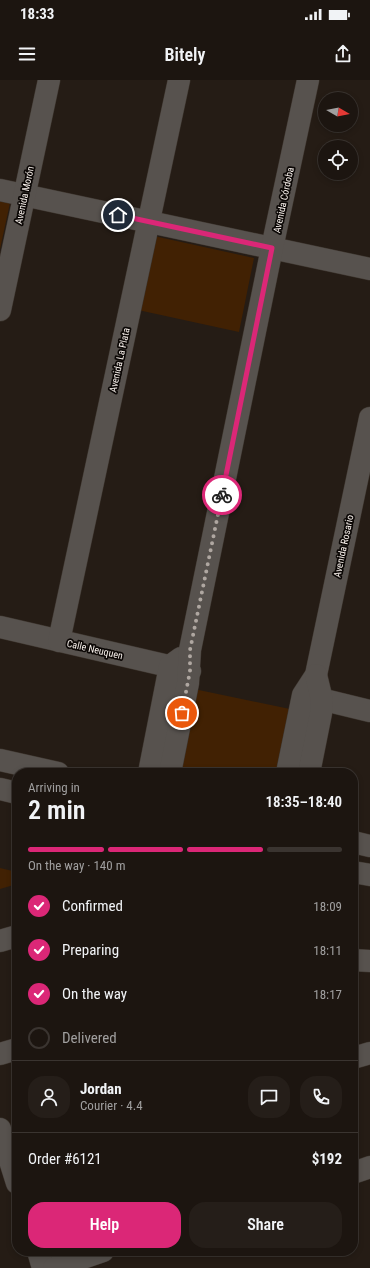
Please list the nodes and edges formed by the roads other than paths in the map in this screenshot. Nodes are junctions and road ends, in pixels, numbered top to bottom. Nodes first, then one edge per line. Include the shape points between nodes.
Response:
1 (49, 80) edge
2 (179, 80) edge
3 (308, 80) edge
4 (0, 190) edge
5 (24, 195) junction
6 (149, 222) junction
7 (272, 248) junction
8 (370, 269) edge
9 (0, 310) edge
10 (370, 418) edge
11 (0, 627) edge
12 (59, 641) junction
13 (183, 663) junction
14 (313, 697) junction
15 (370, 711) edge
16 (0, 760) edge
17 (36, 768) edge
18 (151, 768) edge
19 (171, 768) edge
20 (289, 768) edge
21 (310, 768) edge
22 (0, 789) edge
23 (12, 792) edge
24 (358, 843) edge
25 (370, 846) edge
26 (358, 873) edge
27 (370, 875) edge
28 (12, 937) edge
29 (0, 941) edge
30 (358, 960) edge
31 (370, 961) edge
32 (12, 1050) edge
33 (370, 1053) edge
34 (0, 1054) edge
35 (358, 1057) edge
36 (0, 1129) edge
37 (9, 1161) edge
38 (370, 1167) edge
39 (358, 1171) edge
40 (39, 1256) edge
41 (89, 1256) edge
42 (43, 1268) edge
43 (54, 1268) edge

1 - 5 street, Avenida Morón
2 - 6 street, Avenida La Plata
3 - 7 street, Avenida Córdoba
4 - 5 street
5 - 6 street
5 - 9 street, Avenida Morón
6 - 7 street
6 - 12 street, Avenida La Plata
7 - 8 street
7 - 13 street, Avenida Córdoba
10 - 14 street, Avenida Rosario
11 - 12 street, Calle Neuquen
12 - 13 street, Calle Neuquen
13 - 18 street, Avenida Córdoba
13 - 19 street, Avenida Córdoba
14 - 15 street
14 - 20 street, Avenida Rosario
14 - 21 street, Avenida Rosario via 321,713
16 - 17 street
22 - 23 street
24 - 25 street
26 - 27 street
28 - 29 street
30 - 31 street
32 - 34 street
33 - 35 street
36 - 37 street
38 - 39 street
40 - 42 street
41 - 43 street

